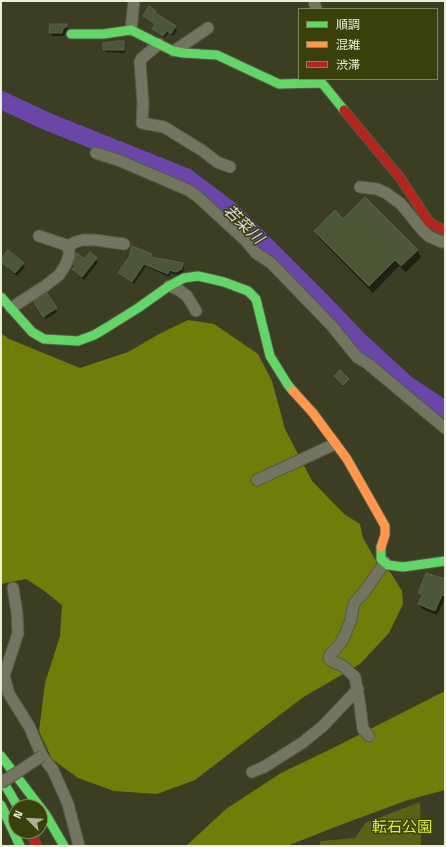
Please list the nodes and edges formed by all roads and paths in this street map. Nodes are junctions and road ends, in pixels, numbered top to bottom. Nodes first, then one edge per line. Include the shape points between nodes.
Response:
1 (134, 1) edge
2 (208, 28) dead end
3 (131, 30) junction
4 (71, 34) dead end
5 (159, 44) junction
6 (174, 51) junction
7 (323, 81) edge
8 (96, 153) dead end
9 (230, 167) dead end
10 (360, 187) dead end
11 (445, 231) edge
12 (39, 236) dead end
13 (445, 241) edge
14 (124, 244) dead end
15 (67, 247) junction
16 (169, 286) junction
17 (1, 297) edge
18 (11, 308) junction
19 (196, 311) dead end
20 (445, 428) edge
21 (335, 444) junction
22 (257, 480) dead end
23 (445, 561) edge
24 (385, 562) junction
25 (13, 588) dead end
26 (358, 689) junction
27 (369, 736) dead end
28 (1, 756) edge
29 (42, 756) junction
30 (252, 772) dead end
31 (1, 778) edge
32 (1, 783) edge
33 (13, 799) edge
34 (1, 805) edge
35 (20, 846) edge
36 (64, 846) edge
37 (79, 846) edge

1 - 3 street
2 - 6 street
3 - 4 main road via 103,34
3 - 5 main road
5 - 6 main road
5 - 9 street via 140,62 142,123 164,127 217,162
6 - 7 main road via 217,54 279,84
7 - 11 main road via 401,180 429,222
8 - 20 street via 118,160 197,196 246,240 256,253 271,262 331,325 357,357
10 - 13 street via 386,193 400,204 423,232 442,242
12 - 15 street via 61,242
14 - 15 street via 83,240
15 - 18 street via 69,256 59,275
16 - 18 main road via 94,335 78,341 44,339 32,332
16 - 19 street via 187,296
16 - 21 main road via 184,278 198,276 248,291 256,299 270,356 288,385 313,413
17 - 18 main road
21 - 22 street
21 - 24 main road via 347,459 385,526 381,550 381,559
23 - 24 main road via 403,567 388,565
24 - 26 street via 352,607 351,620 344,637 330,655 332,661 343,666 355,677
25 - 29 street via 18,633 4,676 9,694
26 - 27 street via 363,729
26 - 30 street via 323,726 302,743 264,768
28 - 36 main road via 46,815
29 - 32 street, bridge
29 - 37 street via 53,770 68,804
31 - 33 main road
34 - 35 main road

